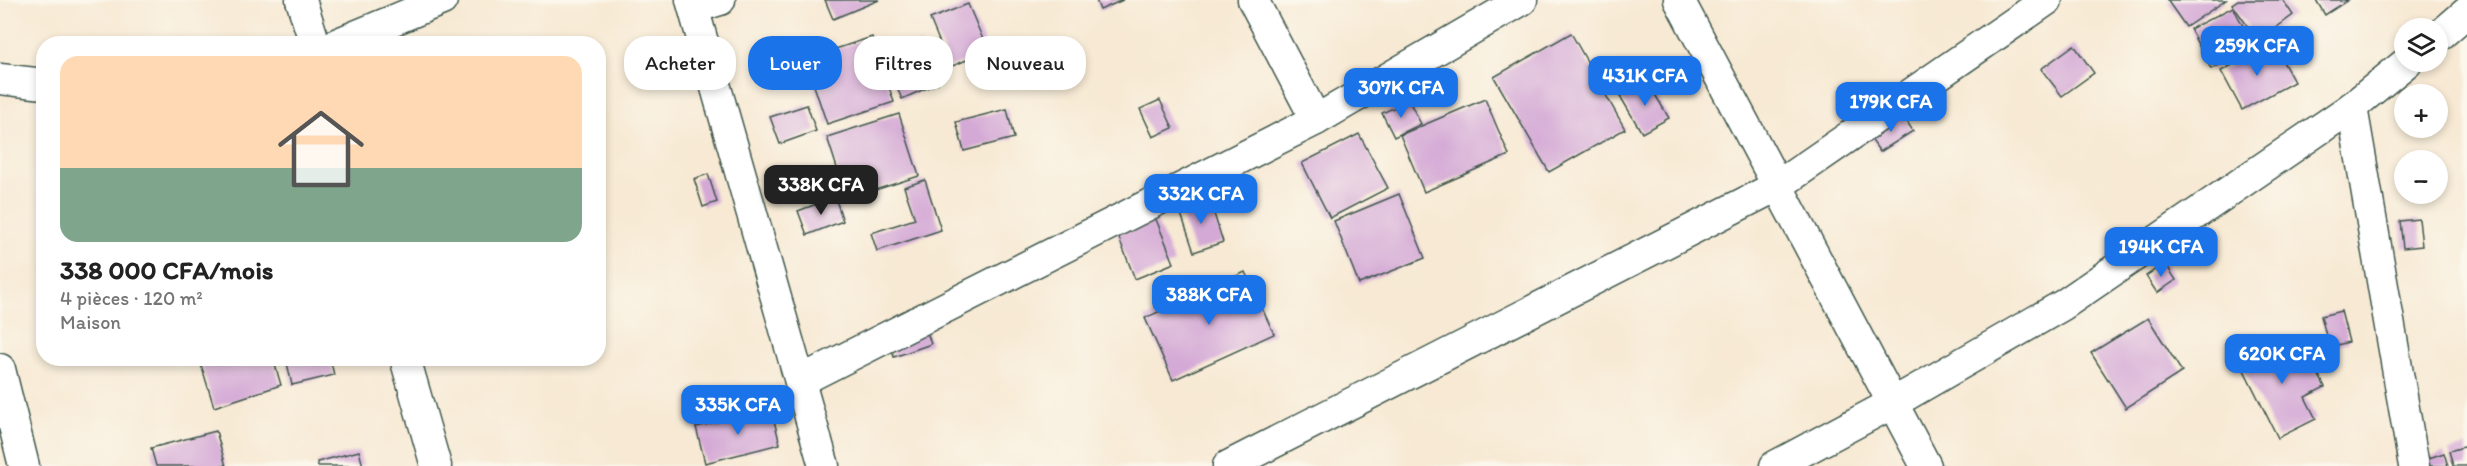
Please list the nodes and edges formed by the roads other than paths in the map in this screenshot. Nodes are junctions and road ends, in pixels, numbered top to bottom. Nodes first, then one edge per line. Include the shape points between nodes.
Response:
1 (301, 0) edge
2 (442, 0) edge
3 (1253, 0) edge
4 (1522, 0) edge
5 (1679, 0) edge
6 (2047, 0) edge
7 (702, 3) edge
8 (2467, 12) edge
9 (2448, 28) edge
10 (312, 36) edge
11 (355, 36) edge
12 (2395, 72) edge
13 (0, 79) edge
14 (36, 83) edge
15 (2352, 107) junction
16 (1316, 120) junction
17 (1779, 185) junction
18 (407, 366) edge
19 (0, 369) edge
20 (800, 381) junction
21 (1893, 403) junction
22 (24, 466) edge
23 (436, 466) edge
24 (824, 466) edge
25 (1228, 466) edge
26 (1775, 466) edge
27 (1926, 466) edge
28 (2414, 466) edge

1 - 10 street
2 - 11 street
3 - 16 street
4 - 16 street
5 - 17 street
6 - 17 street
7 - 20 street
8 - 9 street
12 - 15 street
13 - 14 street
15 - 21 street via 2063,305
15 - 28 street
16 - 20 street
17 - 21 street
17 - 25 street
18 - 23 street
19 - 22 street
20 - 24 street
21 - 26 street
21 - 27 street

